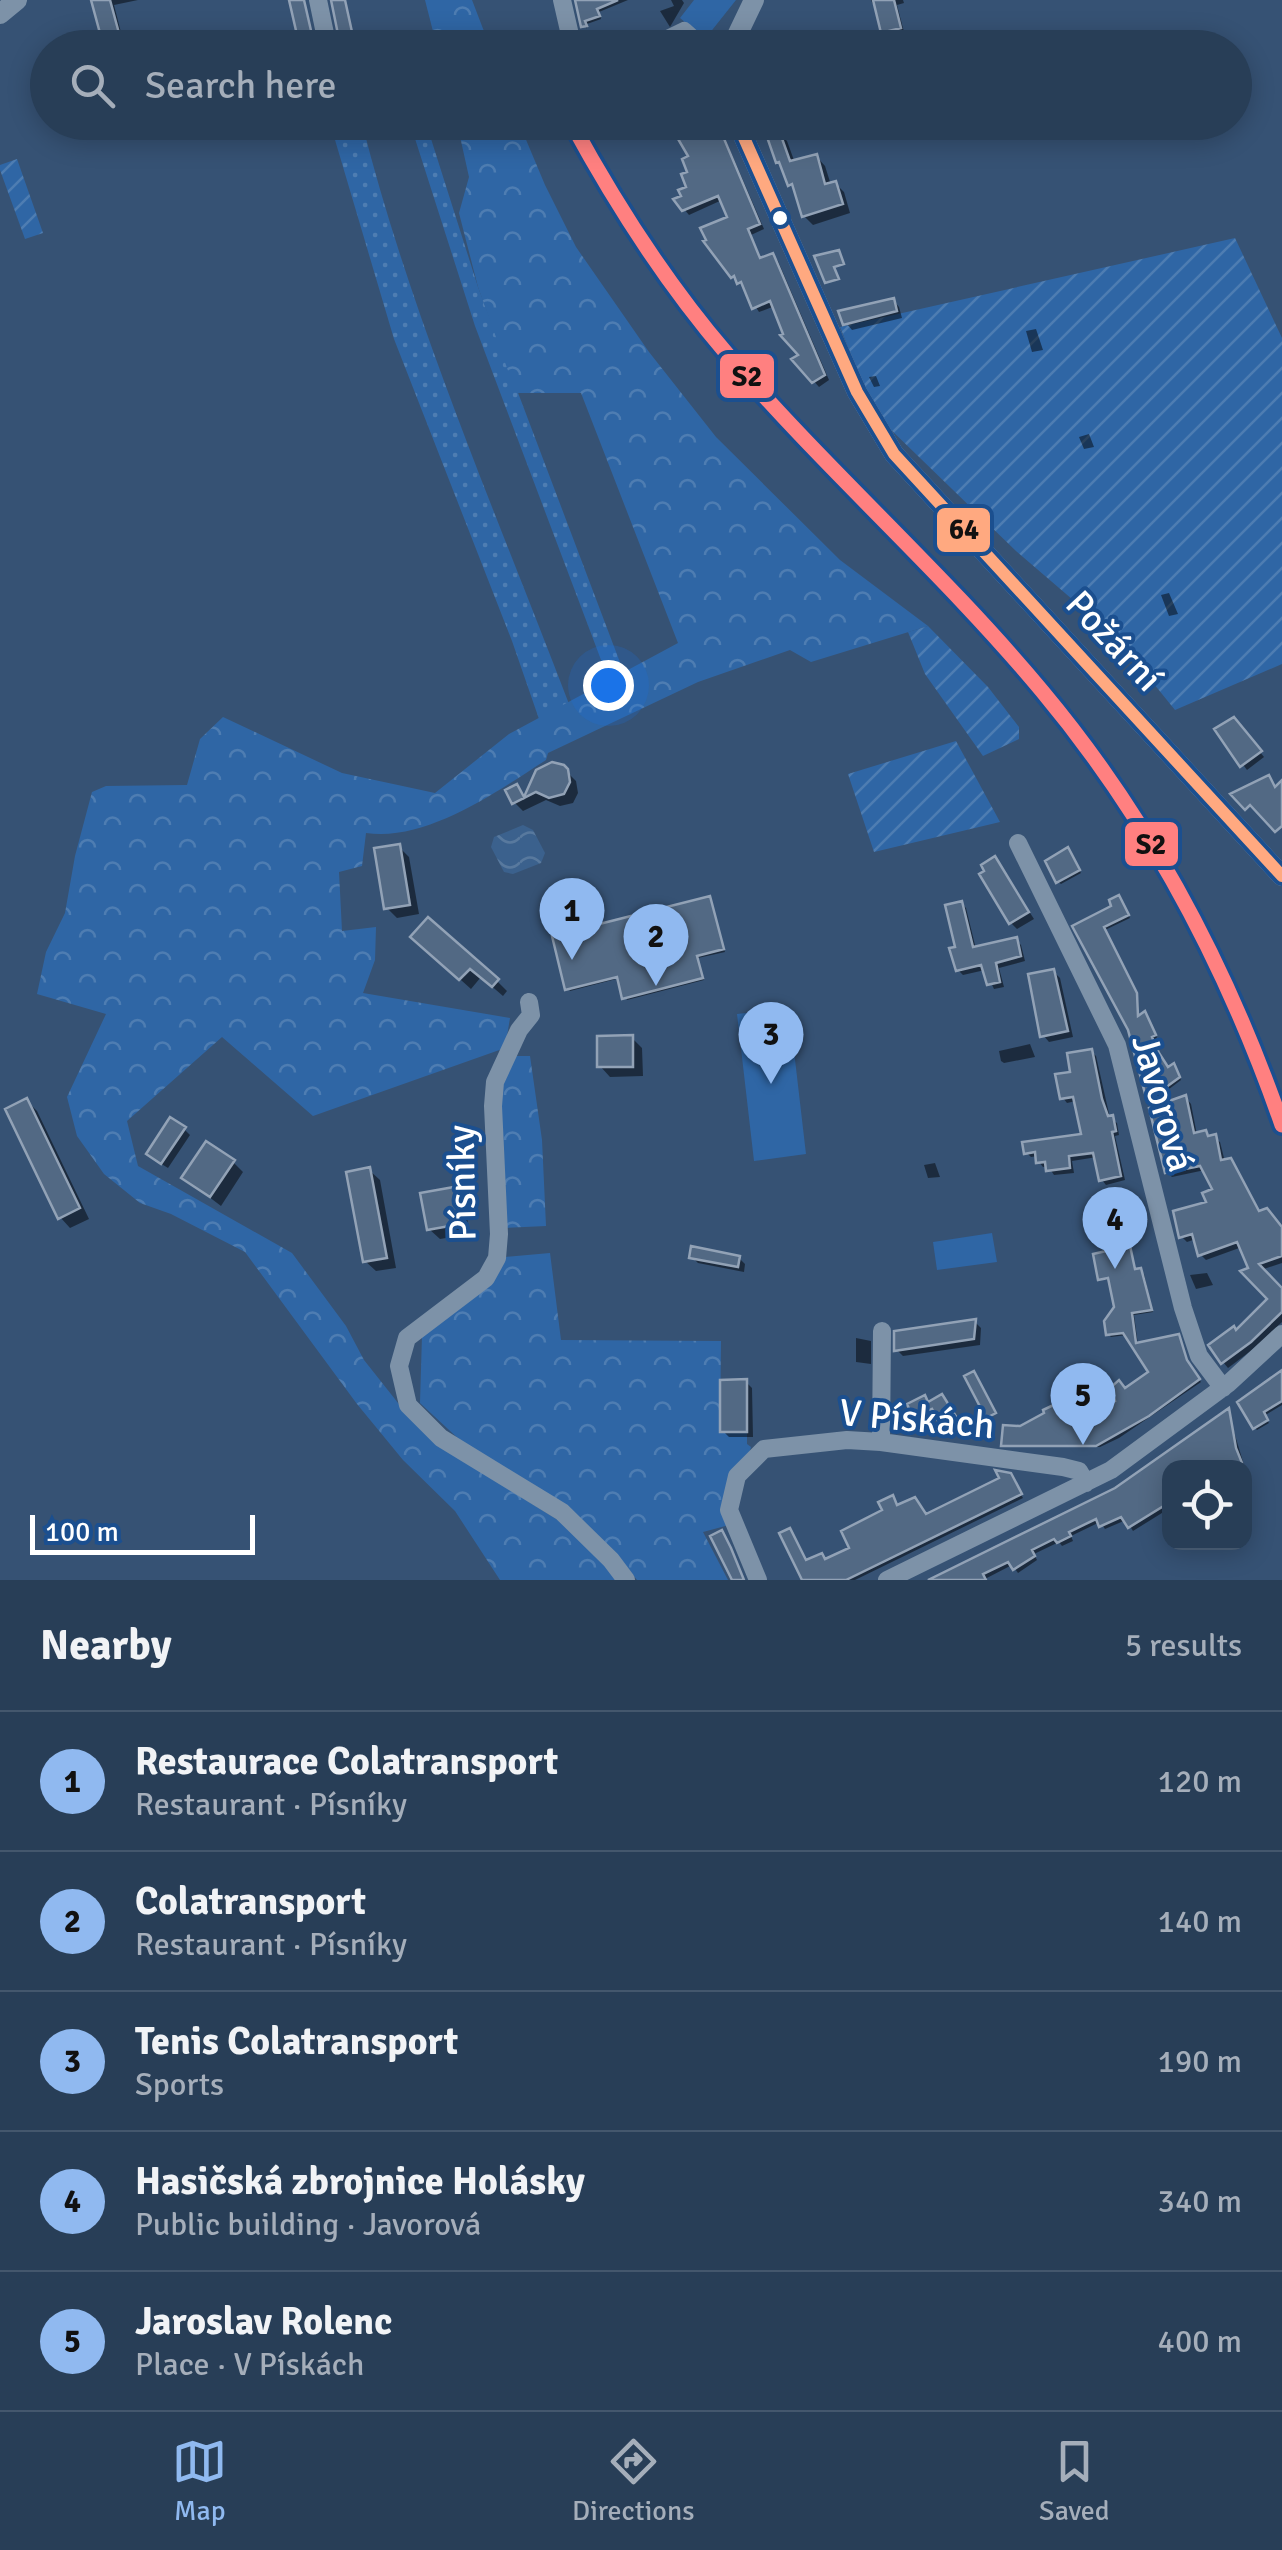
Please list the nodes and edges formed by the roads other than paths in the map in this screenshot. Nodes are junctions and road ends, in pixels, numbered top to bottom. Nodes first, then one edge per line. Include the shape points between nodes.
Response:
1 (17, 0) edge
2 (318, 0) edge
3 (562, 0) edge
4 (754, 0) edge
5 (0, 14) edge
6 (324, 30) edge
7 (569, 30) edge
8 (740, 30) edge
9 (745, 140) edge
10 (1018, 843) dead end
11 (1282, 876) edge
12 (529, 1002) dead end
13 (882, 1332) dead end
14 (1282, 1334) edge
15 (1223, 1388) junction
16 (881, 1442) junction
17 (1086, 1483) junction
18 (626, 1580) edge
19 (758, 1580) edge
20 (888, 1580) edge

1 - 5 street
2 - 6 street
3 - 7 street
4 - 8 street
9 - 11 street, Požární via 856,392 894,454
10 - 15 street, Javorová via 1117,1045 1184,1308 1199,1356
12 - 18 street, Písníky via 531,1016 495,1082 496,1258 486,1278 407,1338 400,1366 408,1406 441,1438 562,1512
13 - 16 street
14 - 15 street
15 - 17 street
16 - 17 street, V Pískách via 1064,1467 1080,1471
16 - 19 street, V Pískách via 764,1449 738,1476 729,1510
17 - 20 street

